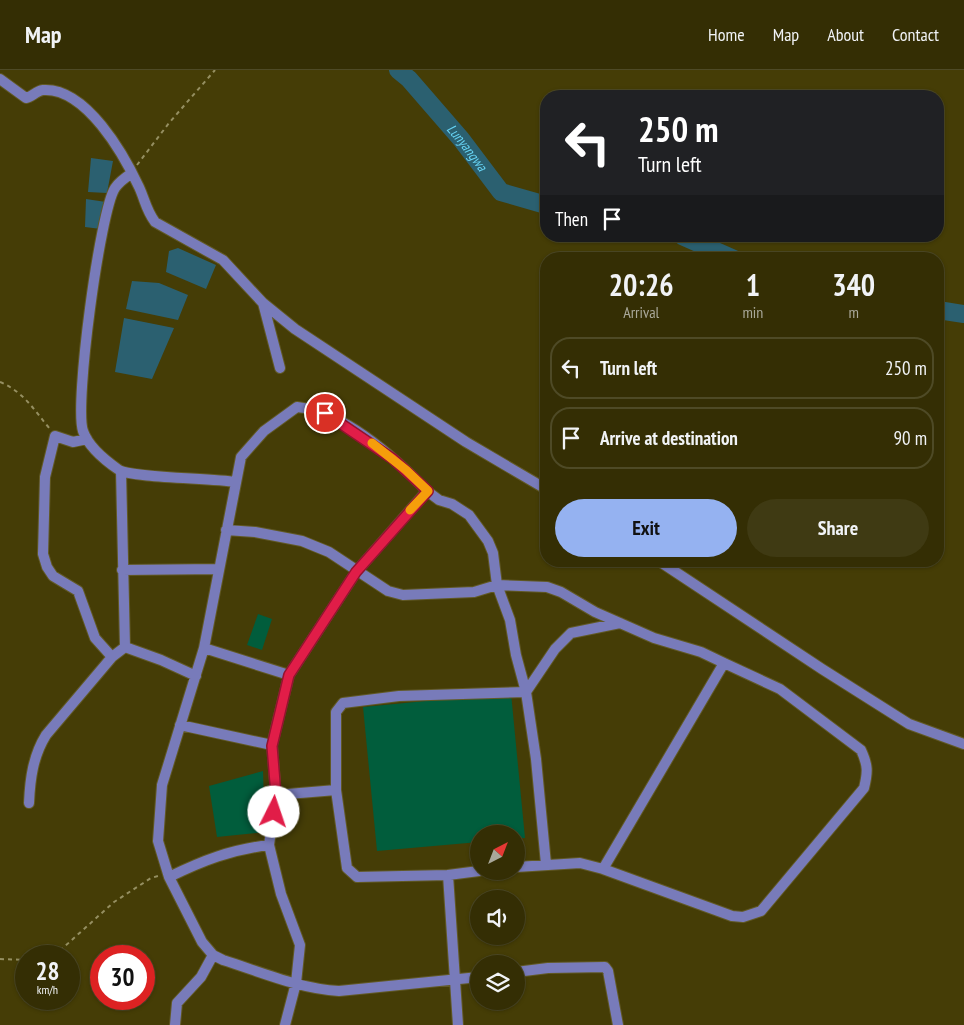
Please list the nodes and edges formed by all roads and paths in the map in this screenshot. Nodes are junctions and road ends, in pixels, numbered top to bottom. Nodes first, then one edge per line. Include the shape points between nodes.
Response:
1 (215, 70) edge
2 (0, 79) edge
3 (132, 173) junction
4 (263, 303) junction
5 (280, 368) dead end
6 (0, 382) edge
7 (55, 436) junction
8 (87, 439) junction
9 (121, 471) junction
10 (235, 482) junction
11 (540, 485) edge
12 (428, 491) junction
13 (226, 530) junction
14 (668, 567) edge
15 (219, 569) junction
16 (122, 570) junction
17 (356, 572) junction
18 (497, 585) junction
19 (620, 623) junction
20 (125, 647) junction
21 (204, 648) junction
22 (112, 657) junction
23 (724, 663) junction
24 (289, 675) junction
25 (196, 676) junction
26 (526, 692) junction
27 (180, 725) junction
28 (964, 744) edge
29 (272, 746) junction
30 (336, 790) junction
31 (276, 795) junction
32 (29, 803) dead end
33 (269, 845) junction
34 (546, 864) junction
35 (525, 866) edge
36 (603, 869) junction
37 (470, 872) edge
38 (448, 874) junction
39 (169, 877) junction
40 (66, 945) edge
41 (213, 955) junction
42 (0, 959) edge
43 (15, 960) edge
44 (525, 971) edge
45 (470, 978) edge
46 (454, 980) junction
47 (296, 983) junction
48 (175, 1025) edge
49 (285, 1025) edge
50 (458, 1025) edge
51 (618, 1025) edge

1 - 3 path via 173,118
2 - 3 street via 26,98 48,91 64,94 77,103 108,134
3 - 4 street via 156,222 223,260
3 - 8 street via 115,188 99,245 80,393 81,420
4 - 5 street
4 - 11 street via 295,329 466,442
6 - 7 path via 25,397
7 - 8 street via 73,442
7 - 22 street via 45,477 43,554 53,576 78,591 96,638
8 - 9 street
9 - 10 street
9 - 16 street
10 - 12 street via 241,457 248,446 297,407 312,408 341,422 393,459
10 - 13 street
12 - 17 street
12 - 18 street via 439,500 460,508 481,528 493,553
13 - 15 street
13 - 17 street via 302,541 329,552
14 - 28 street via 909,724
15 - 16 street
15 - 21 street
16 - 20 street
17 - 18 street via 388,591 403,595 474,592
17 - 24 street
18 - 19 street via 515,584 554,590
18 - 26 street via 510,620
19 - 23 street
19 - 26 street via 571,634 555,649
20 - 22 street
20 - 25 street
21 - 24 street
21 - 25 street
22 - 32 street via 39,747 31,776
23 - 36 street
23 - 36 street via 780,689 861,750 869,769 864,788 761,912 750,916 732,916
24 - 29 street
25 - 27 street
26 - 30 street via 399,696 343,703 336,712
26 - 34 street
27 - 29 street
27 - 39 street via 162,785 159,813 158,841
29 - 31 street
30 - 31 street
30 - 38 street via 341,836 351,874 357,877
31 - 33 street
33 - 39 street via 205,859
33 - 47 street via 282,899 299,938
34 - 35 street
34 - 36 street via 580,863
37 - 38 street
38 - 46 street
39 - 40 path via 151,878 114,902
39 - 41 street via 202,942
41 - 47 street
41 - 48 street via 201,977 179,999
42 - 43 path
44 - 51 street via 604,967 608,971
45 - 46 street
46 - 47 street via 339,991
46 - 50 street
47 - 49 street

